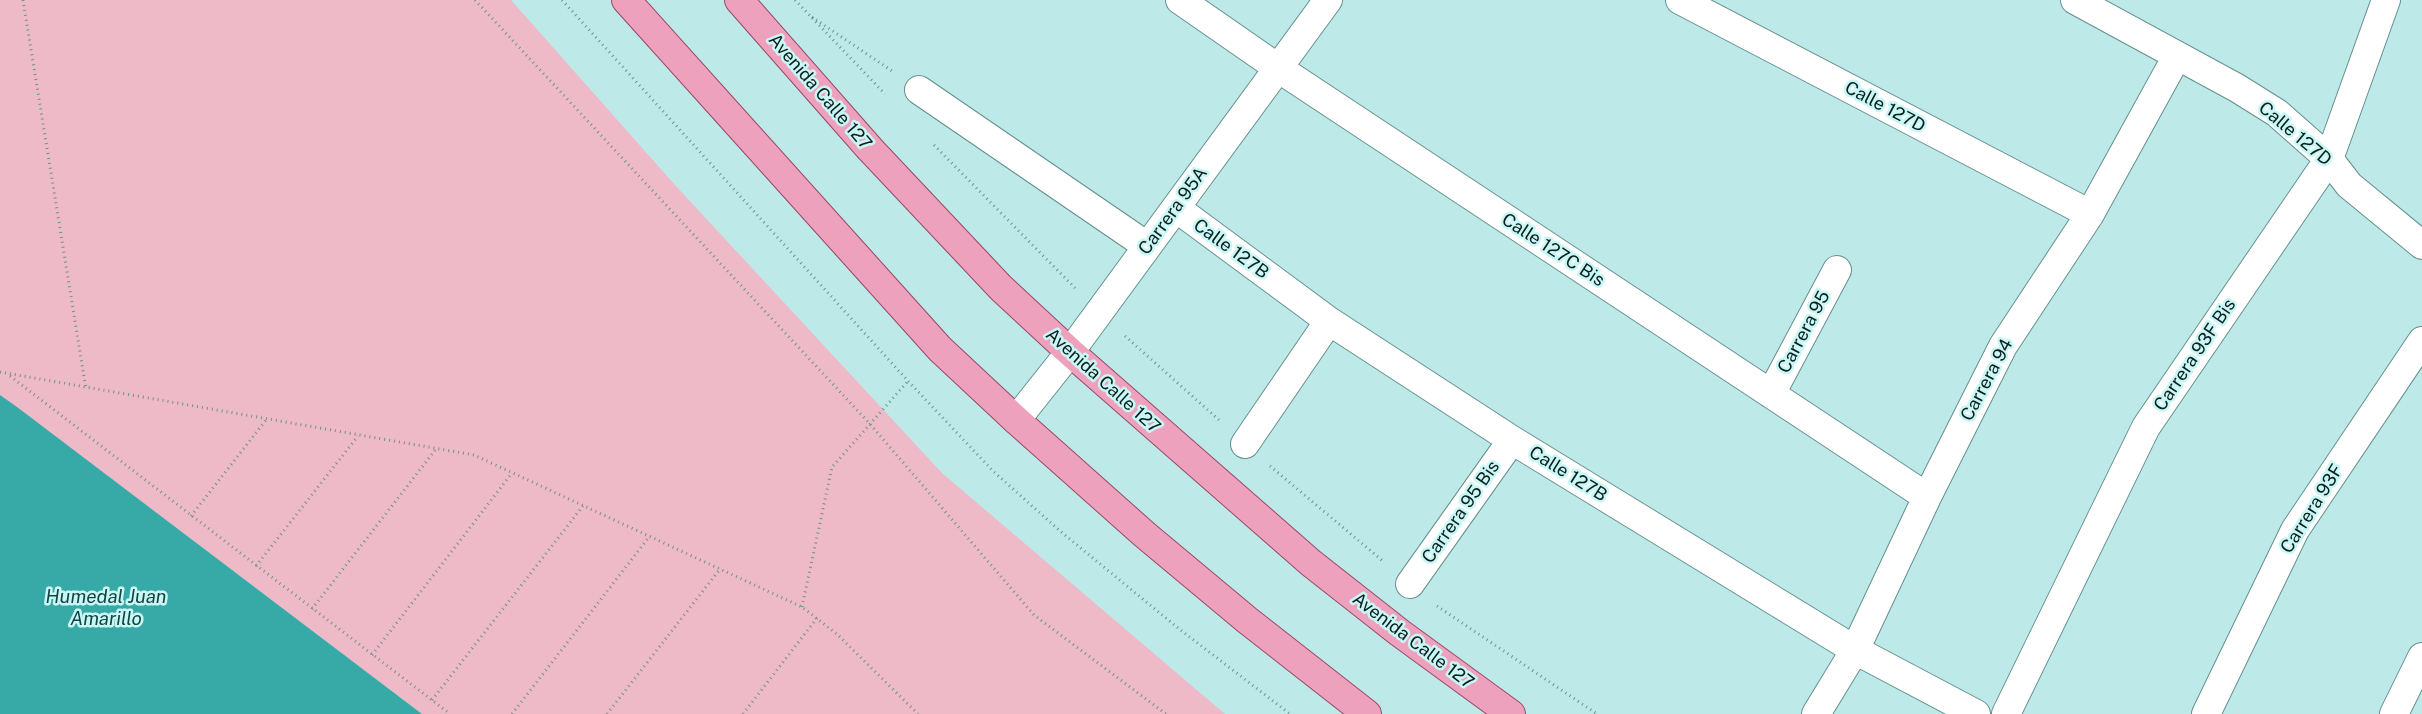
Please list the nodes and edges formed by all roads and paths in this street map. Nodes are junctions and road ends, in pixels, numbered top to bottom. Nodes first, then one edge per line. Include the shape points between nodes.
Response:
1 (23, 0) edge
2 (475, 0) edge
3 (626, 0) edge
4 (739, 0) edge
5 (795, 0) edge
6 (1180, 0) edge
7 (1328, 0) edge
8 (1680, 0) edge
9 (2075, 0) edge
10 (2386, 0) edge
11 (806, 12) junction
12 (2177, 56) junction
13 (1278, 68) junction
14 (919, 90) joint
15 (888, 97) dead end
16 (928, 139) dead end
17 (2329, 159) junction
18 (1176, 208) junction
19 (2090, 214) junction
20 (2422, 245) edge
21 (1147, 246) junction
22 (1837, 270) dead end
23 (1099, 312) junction
24 (1329, 321) junction
25 (2422, 341) edge
26 (1070, 352) junction
27 (0, 372) edge
28 (7, 374) junction
29 (908, 381) dead end
30 (86, 389) junction
31 (1771, 394) junction
32 (266, 420) junction
33 (1016, 420) junction
34 (870, 424) junction
35 (358, 436) junction
36 (1512, 440) junction
37 (1246, 444) junction
38 (436, 449) junction
39 (512, 473) junction
40 (1927, 497) junction
41 (583, 506) junction
42 (191, 516) junction
43 (649, 536) junction
44 (256, 566) junction
45 (720, 569) junction
46 (1410, 584) junction
47 (802, 607) junction
48 (312, 609) junction
49 (817, 618) junction
50 (1854, 650) junction
51 (372, 655) junction
52 (2422, 657) edge
53 (432, 700) junction
54 (450, 714) edge
55 (512, 714) edge
56 (607, 714) edge
57 (743, 714) edge
58 (918, 714) edge
59 (1166, 714) edge
60 (1367, 714) edge
61 (1511, 714) edge
62 (1597, 714) edge
63 (1816, 714) edge
64 (1976, 714) edge
65 (2006, 714) edge
66 (2206, 714) edge
67 (2394, 714) edge

1 - 30 path
2 - 34 path
3 - 33 main road via 940,349
4 - 26 main road, Avenida Calle 127 via 877,156 1001,288
5 - 11 path
6 - 13 street, Calle 127C Bis
7 - 13 street, Carrera 95A
8 - 19 street, Calle 127D
9 - 12 street, Calle 127D
10 - 17 street, Carrera 93F Bis
11 - 14 path
11 - 15 path
12 - 17 street, Calle 127D via 2276,113
12 - 19 street, Carrera 94
13 - 18 street, Carrera 95A
13 - 31 street, Calle 127C Bis
14 - 21 street
16 - 23 path
17 - 20 street, Calle 127D via 2349,185
17 - 65 street, Carrera 93F Bis via 2146,427
18 - 21 street, Carrera 95A
18 - 24 street, Calle 127B
19 - 40 street, Carrera 94 via 2003,346
21 - 23 street, Carrera 95A
22 - 31 street, Carrera 95
23 - 26 street, Carrera 95A
23 - 37 path
24 - 36 street, Calle 127B
24 - 37 street
25 - 66 street, Carrera 93F via 2295,530
26 - 33 street, Carrera 95A
26 - 61 main road, Avenida Calle 127 via 1311,563
27 - 28 path
28 - 30 path
28 - 42 path
29 - 34 path
30 - 32 path
31 - 40 street, Calle 127C Bis
32 - 35 path
32 - 42 path
33 - 60 main road via 1246,620
34 - 47 path via 832,467
34 - 59 path via 1034,615
35 - 38 path
35 - 44 path
36 - 46 street, Carrera 95 Bis
36 - 50 street, Calle 127B
37 - 46 path
38 - 39 path via 474,456
38 - 48 path
39 - 41 path
39 - 51 path
40 - 50 street, Carrera 94
41 - 43 path
41 - 53 path
42 - 44 path
43 - 45 path
43 - 55 path
44 - 48 path
45 - 47 path
45 - 56 path
46 - 62 path
47 - 49 path
48 - 51 path
49 - 57 path
49 - 58 path
50 - 63 street, Carrera 94
50 - 64 street, Calle 127B
51 - 53 path
52 - 67 street
53 - 54 path

